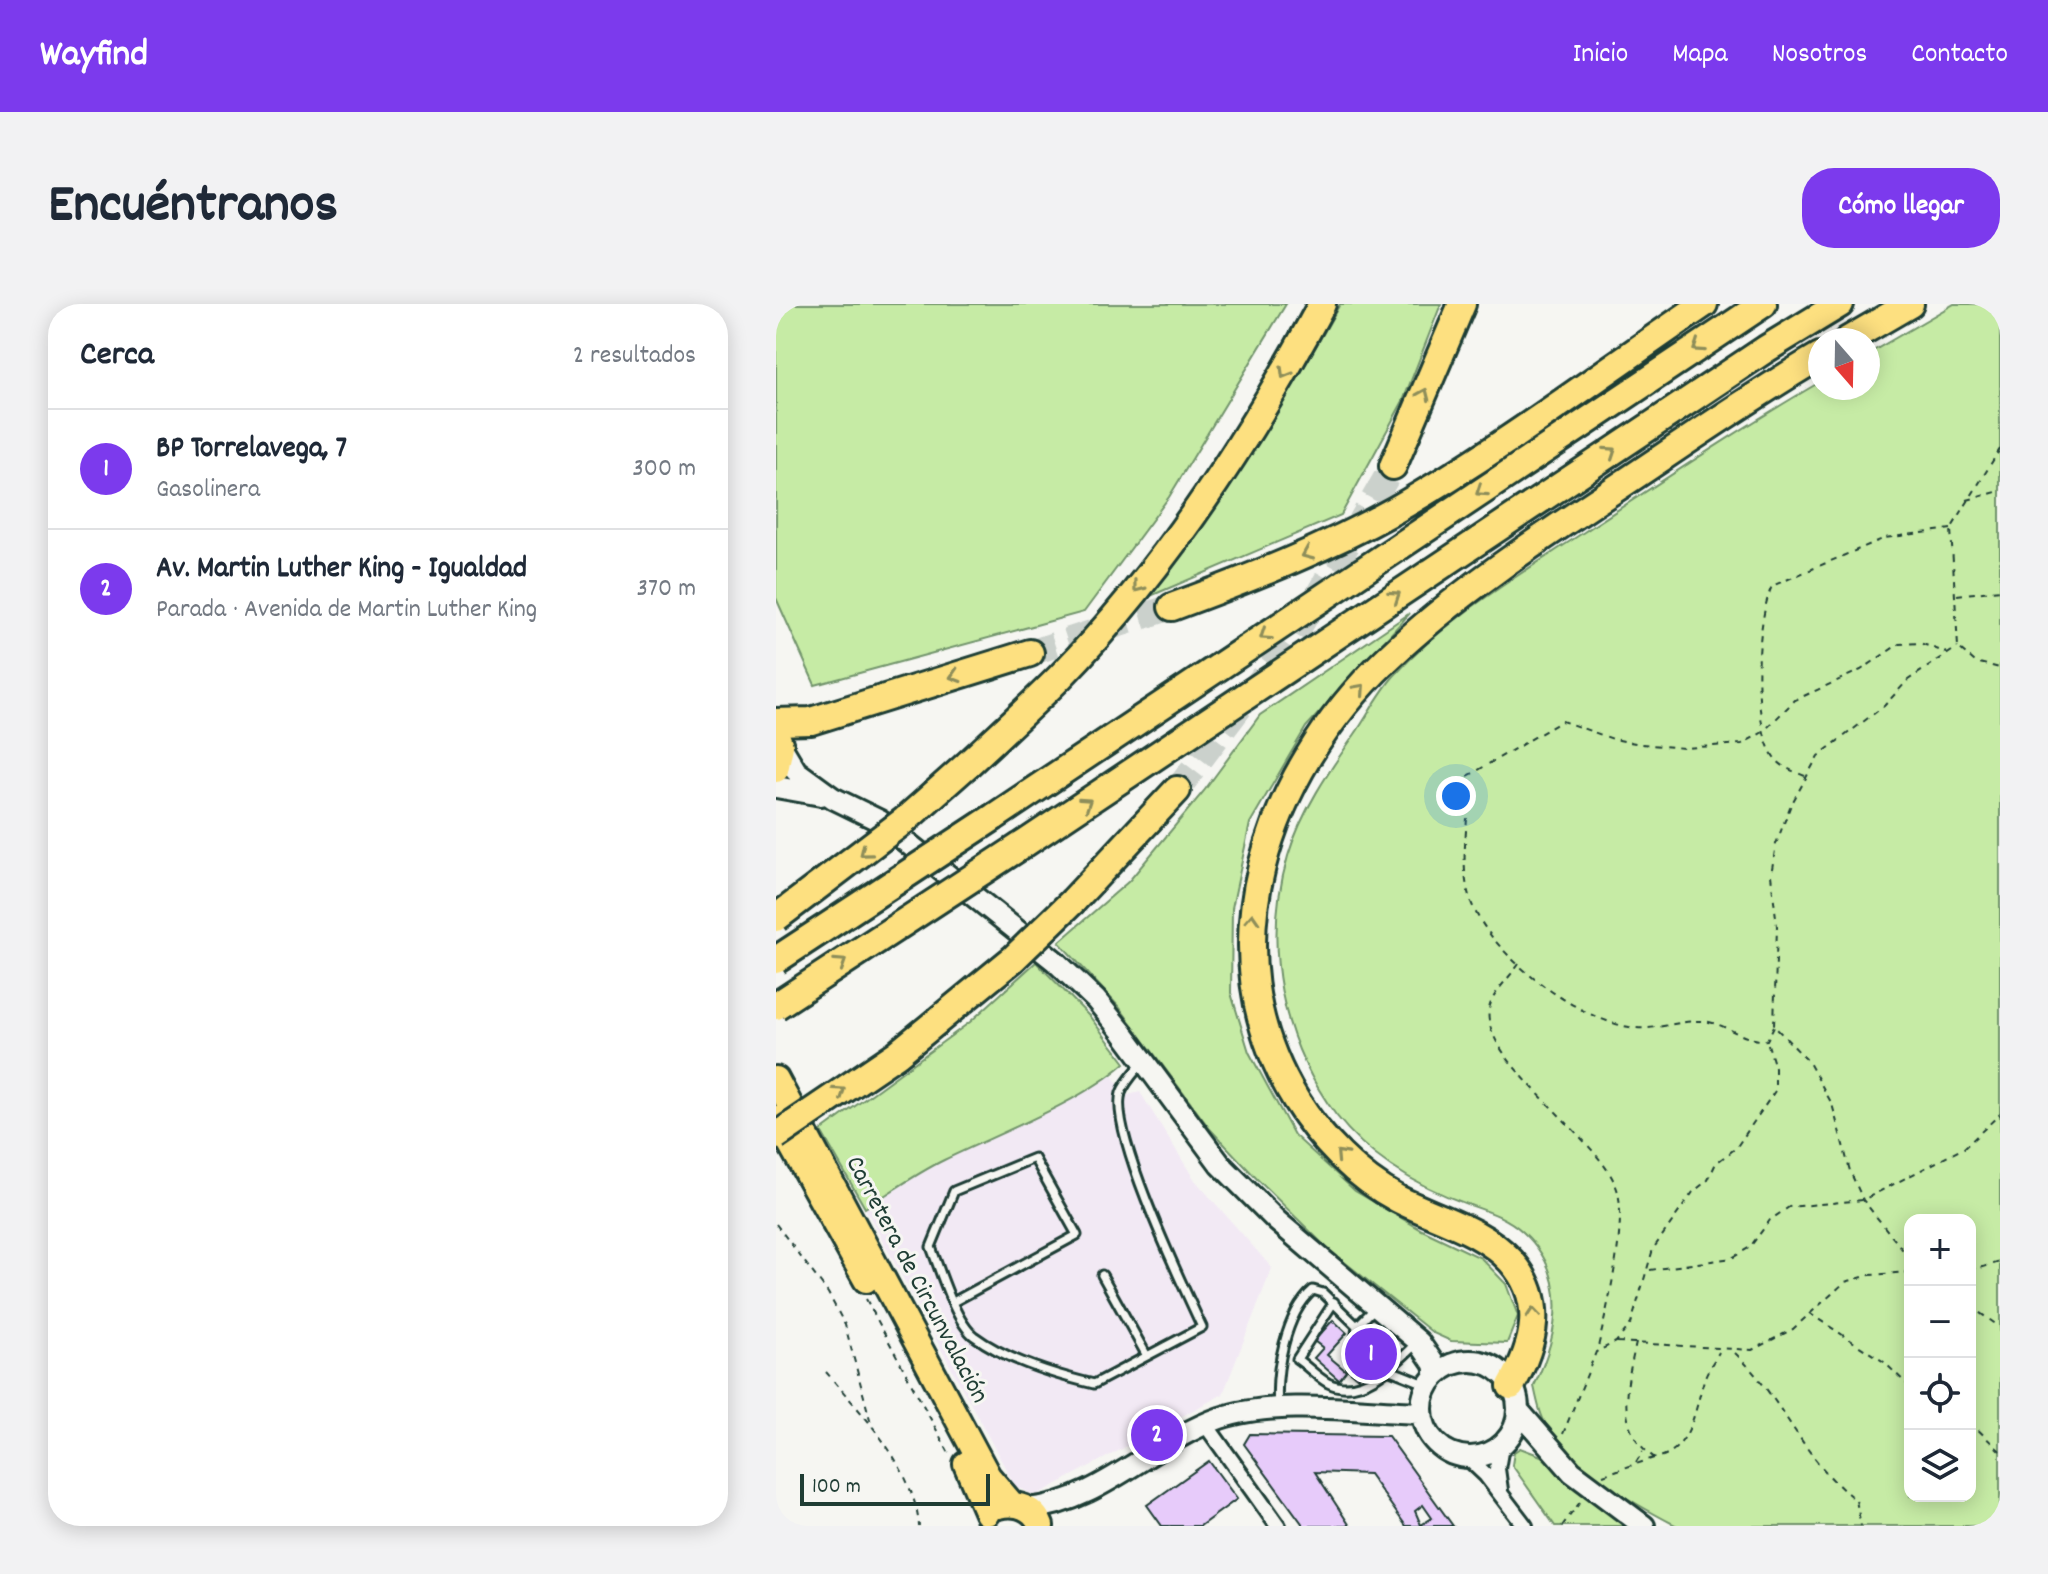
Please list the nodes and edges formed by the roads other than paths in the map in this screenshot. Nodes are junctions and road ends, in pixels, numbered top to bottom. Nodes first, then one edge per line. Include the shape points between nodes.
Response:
1 (1322, 304) edge
2 (1462, 304) edge
3 (1704, 304) edge
4 (1763, 304) edge
5 (1840, 304) edge
6 (1910, 304) edge
7 (1869, 328) edge
8 (1808, 364) edge
9 (1393, 466) tunnel mouth
10 (1172, 607) tunnel mouth
11 (1030, 653) tunnel mouth
12 (777, 742) edge
13 (776, 787) edge
14 (1177, 790) tunnel mouth
15 (833, 798) junction
16 (776, 918) edge
17 (776, 960) edge
18 (776, 1006) edge
19 (1144, 1060) junction
20 (776, 1079) edge
21 (776, 1118) edge
22 (776, 1136) edge
23 (1102, 1275) dead end
24 (953, 1302) junction
25 (1334, 1302) junction
26 (1377, 1306) junction
27 (1357, 1326) junction
28 (1419, 1342) junction
29 (1147, 1356) junction
30 (1459, 1363) junction
31 (1390, 1370) junction
32 (1432, 1380) junction
33 (1514, 1398) junction
34 (1278, 1409) junction
35 (1421, 1413) junction
36 (1206, 1425) junction
37 (1504, 1443) junction
38 (1467, 1457) junction
39 (1572, 1472) junction
40 (1501, 1494) junction
41 (1077, 1496) junction
42 (1027, 1513) edge
43 (983, 1520) edge
44 (1518, 1524) edge
45 (1047, 1526) edge
46 (1278, 1526) edge
47 (1644, 1526) edge

1 -> 16 highway, bridge via 1284,376 1172,543 1061,676 893,830
9 -> 2 highway
3 -> 10 highway via 1395,510 1331,543
4 -> 17 highway, bridge
18 -> 5 highway, bridge
6 - 7 highway
33 -> 8 highway via 1534,1334 1534,1307 1512,1262 1495,1246 1395,1197 1347,1162 1297,1101 1276,1062 1261,1020 1251,957 1256,881 1270,830 1296,774 1340,711 1434,618 1551,532
11 -> 12 highway via 811,721
12 - 15 street via 796,771
13 - 15 street
22 -> 14 highway, bridge via 897,1054 1013,959
15 - 19 street via 880,821 1055,961 1096,1000
19 - 26 street via 1220,1164 1277,1221
19 - 29 lane via 1122,1091 1119,1112 1155,1225 1202,1327
20 - 42 main road, Carretera de Circunvalación via 988,1476
21 - 43 main road, Carretera de Circunvalación via 967,1466
23 - 29 lane
24 - 24 lane via 931,1247 954,1191 1034,1158 1077,1235
24 - 29 lane via 973,1335 1048,1373 1094,1384
25 - 27 lane
25 - 31 lane via 1297,1359 1329,1384 1351,1387
25 - 34 lane via 1313,1290 1304,1297 1277,1369
26 - 27 lane
26 - 28 street
27 - 31 lane via 1355,1342
28 - 30 street
28 - 31 lane
28 - 32 street via 1434,1364
30 - 32 street
30 - 33 street via 1490,1366
31 - 32 lane
32 - 35 street
33 - 37 street
33 - 39 street via 1543,1442
34 - 35 street
34 - 36 street via 1248,1410
35 - 38 street via 1436,1444
36 - 41 street
36 - 46 street
37 - 38 street
37 - 39 street via 1530,1441
37 - 40 street via 1497,1469
38 - 40 street
39 - 47 street
40 - 44 street
41 - 42 street
41 - 45 street
42 - 43 main road via 998,1506

